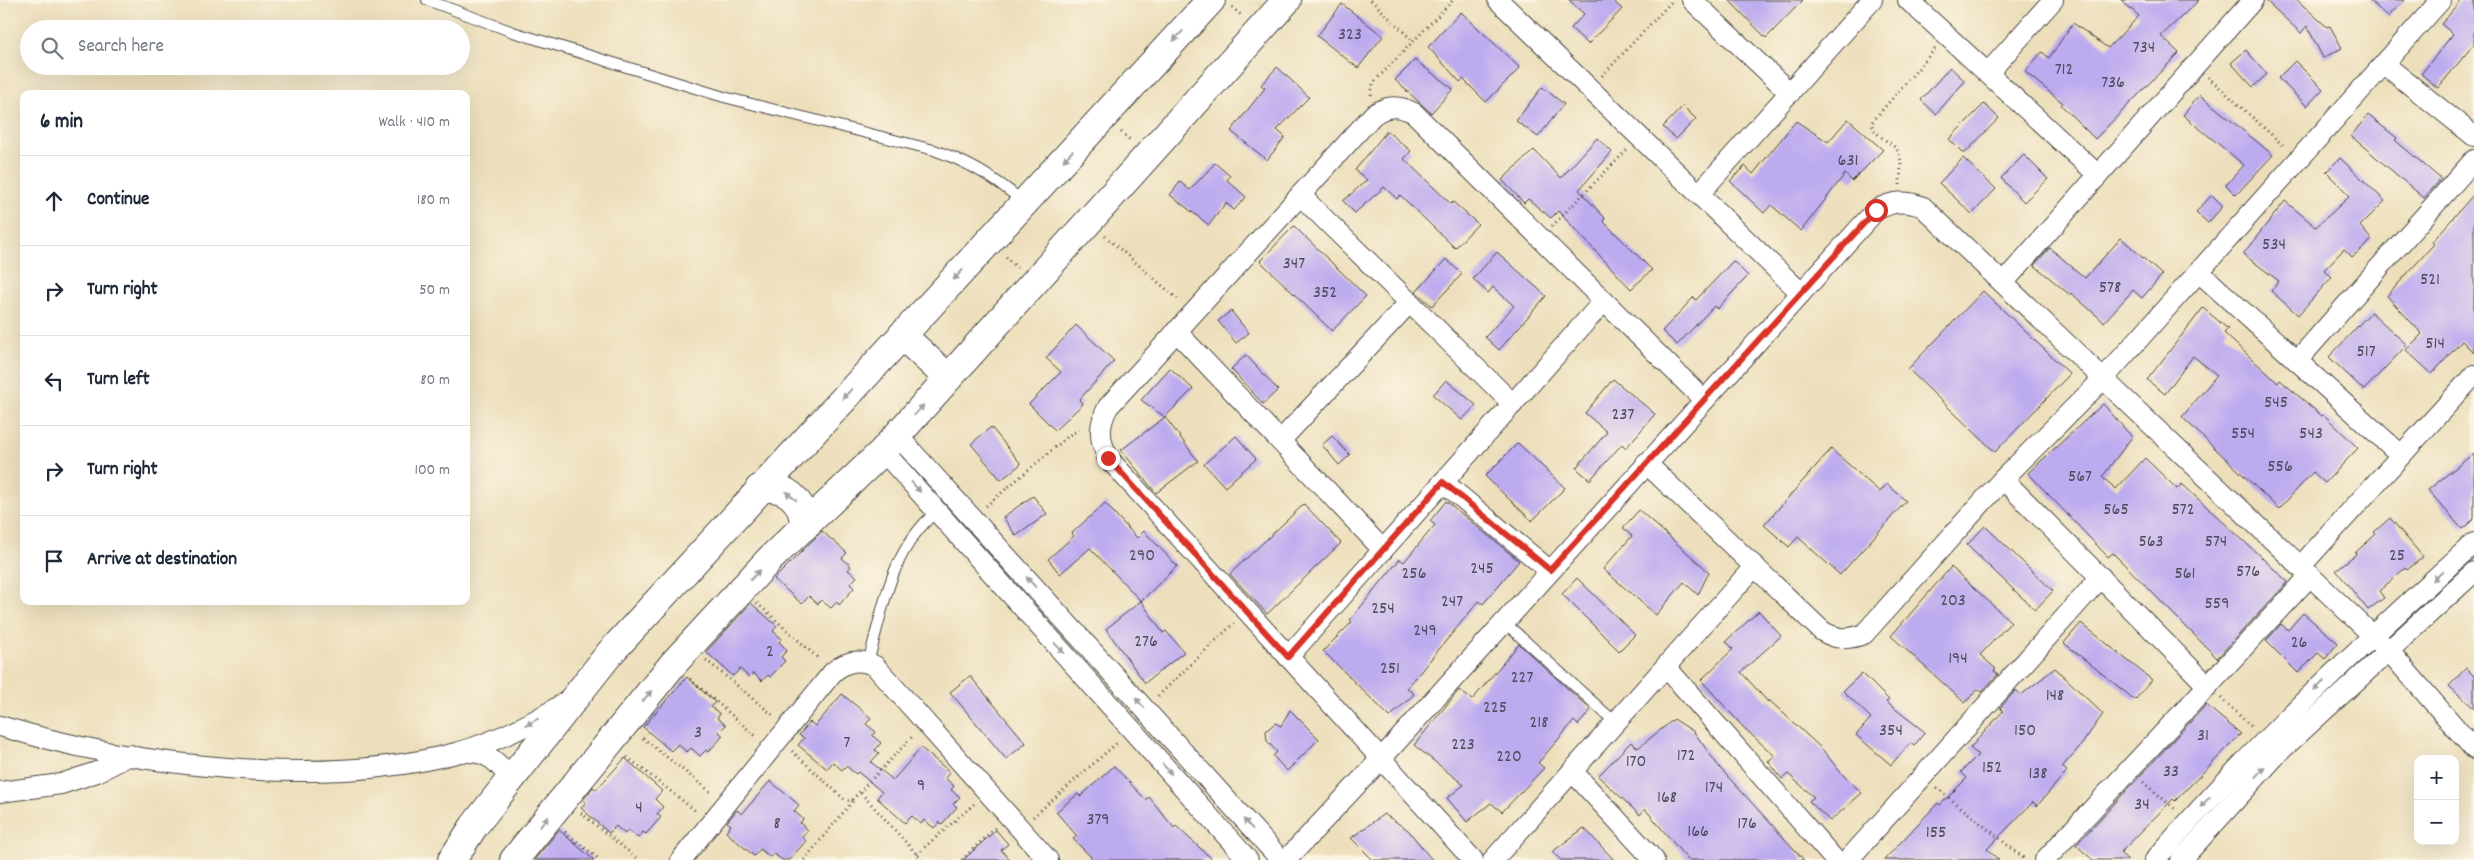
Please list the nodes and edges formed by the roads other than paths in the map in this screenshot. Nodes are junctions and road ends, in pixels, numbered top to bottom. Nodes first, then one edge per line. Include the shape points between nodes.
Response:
1 (427, 0) edge
2 (1210, 0) edge
3 (1287, 0) edge
4 (1498, 0) edge
5 (1692, 0) edge
6 (1872, 0) edge
7 (1908, 0) edge
8 (2053, 0) edge
9 (2253, 0) edge
10 (2441, 0) edge
11 (2384, 64) junction
12 (1988, 73) junction
13 (1790, 93) junction
14 (2474, 136) edge
15 (2474, 160) edge
16 (2098, 175) junction
17 (1699, 194) junction
18 (1300, 195) junction
19 (1024, 203) junction
20 (2198, 272) junction
21 (2003, 283) junction
22 (1801, 293) junction
23 (1410, 302) junction
24 (1603, 302) junction
25 (1176, 331) junction
26 (902, 335) junction
27 (2297, 361) junction
28 (2474, 375) edge
29 (948, 378) junction
30 (2103, 379) junction
31 (1704, 400) junction
32 (1513, 404) junction
33 (1280, 441) junction
34 (890, 443) junction
35 (2401, 455) junction
36 (1646, 463) junction
37 (2003, 479) junction
38 (1443, 482) junction
39 (759, 489) junction
40 (937, 511) junction
41 (804, 527) junction
42 (2474, 543) edge
43 (1382, 550) junction
44 (1755, 566) junction
45 (1550, 570) junction
46 (2305, 571) junction
47 (2474, 572) edge
48 (2101, 577) junction
49 (1503, 621) junction
50 (2372, 635) junction
51 (2388, 650) junction
52 (1288, 657) junction
53 (868, 663) junction
54 (1666, 667) junction
55 (2208, 686) junction
56 (574, 697) junction
57 (1616, 723) junction
58 (0, 726) edge
59 (2474, 748) edge
60 (458, 752) junction
61 (130, 755) junction
62 (1381, 759) junction
63 (1573, 772) junction
64 (510, 780) junction
65 (0, 792) edge
66 (687, 858) edge
67 (452, 860) edge
68 (514, 860) edge
69 (1048, 860) edge
70 (1248, 860) edge
71 (1281, 860) edge
72 (1286, 860) edge
73 (1473, 860) edge
74 (1493, 860) edge
75 (1654, 860) edge
76 (1835, 860) edge
77 (1848, 860) edge
78 (2044, 860) edge
79 (2155, 860) edge
80 (2181, 860) edge

1 - 19 lane via 513,32 724,97 934,150 991,176
2 -> 19 street
3 - 29 street
4 - 17 street
5 - 13 street
6 - 13 street
7 - 12 street
8 - 12 street
9 - 16 street
10 - 11 street
11 - 14 street
11 - 20 street
12 - 16 street
13 - 17 street
15 - 27 street
16 - 21 street
17 - 22 street
18 - 23 street
18 - 24 street via 1373,114 1382,108 1404,108 1414,113
18 - 25 street
19 -> 26 street
20 - 27 street
20 - 30 street
21 - 22 street via 1924,207 1900,202 1876,210
21 - 30 street
22 - 31 street
23 - 32 street
23 - 33 street
24 - 31 street
24 - 32 street
25 - 33 street
25 - 52 street via 1108,407 1102,419 1102,446 1108,458
26 - 29 street
26 -> 39 street
27 - 35 street
28 - 35 street
34 -> 29 street
30 - 37 street
30 - 46 street
31 - 36 street
32 - 38 street
33 - 43 street
34 -> 40 street
34 - 41 street
71 -> 34 street via 972,518
35 - 46 street
36 - 44 street
36 - 45 street
37 - 44 street via 1873,626 1854,638 1837,638 1822,631
37 - 48 street
38 - 43 street
38 - 45 street
41 -> 39 street via 800,504 792,495 782,489
39 - 56 street
40 - 53 lane via 915,532 899,558
40 -> 70 street
68 -> 41 street via 681,655
42 -> 50 street
43 - 52 street
44 - 54 street
45 - 49 street
46 - 50 street
46 - 55 street
47 - 51 street
48 - 55 street
48 - 77 street
49 - 57 lane
49 - 62 street
50 - 51 street
50 -> 79 street via 2265,738
51 - 59 street
80 -> 51 street via 2278,753
52 - 62 street
53 - 66 street via 847,662 833,672 711,823
53 - 69 street via 875,666
54 - 57 street
54 - 76 street
55 - 78 street
56 -> 60 street via 518,729
56 - 64 street
57 - 63 street
58 - 61 street via 33,736
60 - 61 street via 383,766 325,770 267,770
60 - 64 street via 490,756
61 - 65 street via 97,772 61,784
62 - 72 street
62 - 73 street
63 - 74 street
63 - 75 street
64 - 67 street

